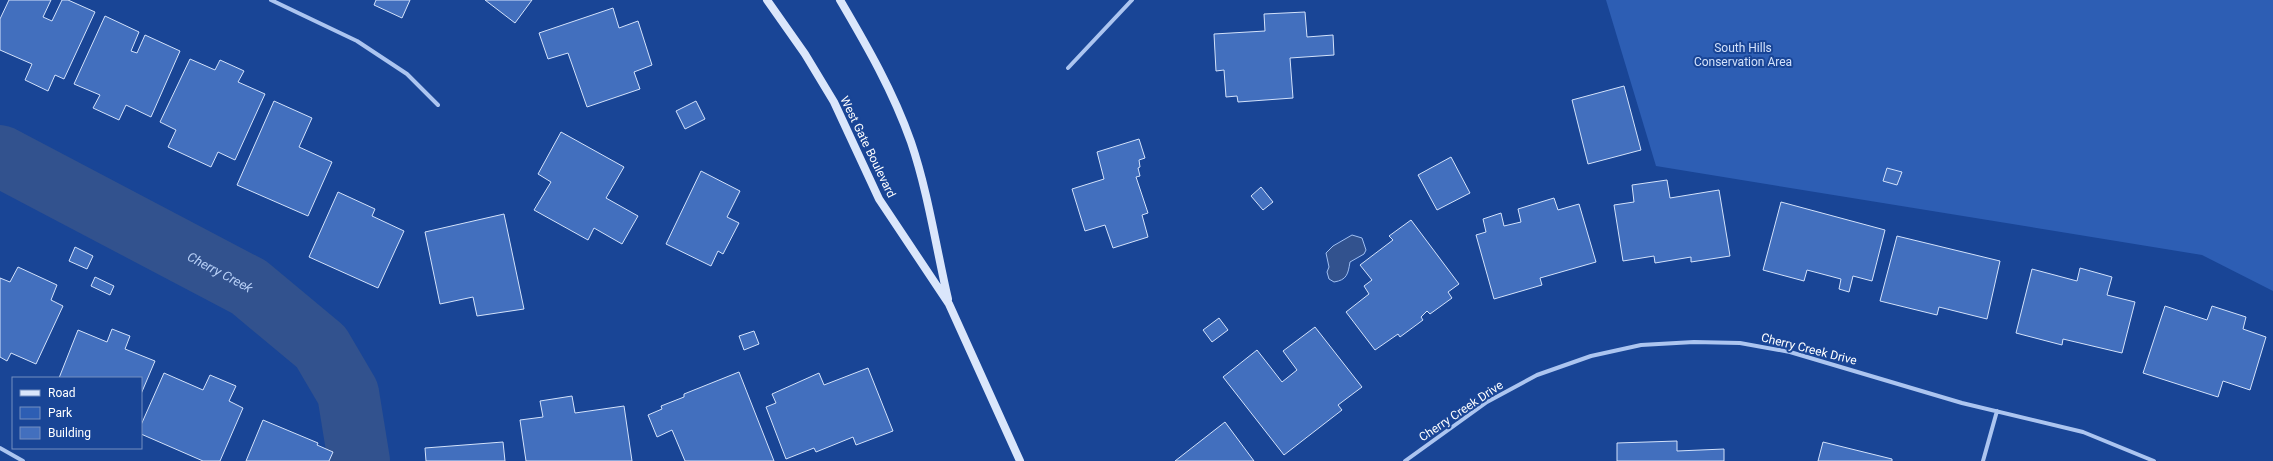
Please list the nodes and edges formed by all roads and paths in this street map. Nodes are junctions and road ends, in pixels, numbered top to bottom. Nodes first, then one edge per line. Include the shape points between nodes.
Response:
1 (271, 0) edge
2 (767, 0) edge
3 (840, 0) edge
4 (1132, 0) edge
5 (1068, 68) dead end
6 (438, 105) dead end
7 (949, 304) junction
8 (1997, 411) junction
9 (0, 448) edge
10 (23, 461) edge
11 (1020, 461) edge
12 (1405, 461) edge
13 (1983, 461) edge
14 (2154, 461) edge

1 - 6 street via 357,41 407,74
2 - 7 main road, West Gate Boulevard via 788,28 834,102 878,199
3 - 7 main road, West Gate Boulevard via 876,60 911,142 922,179
4 - 5 street
7 - 11 main road, West Gate Boulevard
8 - 12 street, Cherry Creek Drive via 1783,351 1740,343 1642,345 1591,356 1537,374 1486,402
8 - 13 street
8 - 14 street, Cherry Creek Drive via 2083,432
9 - 10 street

